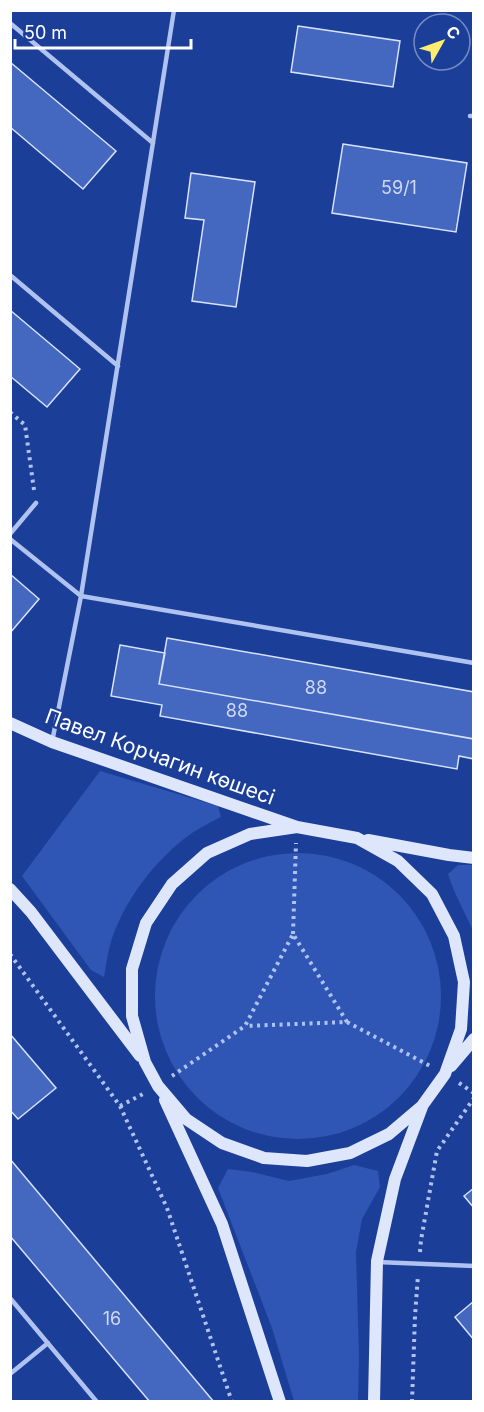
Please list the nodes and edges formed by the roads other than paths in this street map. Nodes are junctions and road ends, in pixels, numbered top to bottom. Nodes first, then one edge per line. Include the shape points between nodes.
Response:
1 (174, 10) edge
2 (10, 23) edge
3 (153, 143) junction
4 (10, 275) edge
5 (118, 366) junction
6 (36, 502) road end
7 (10, 534) edge
8 (10, 539) edge
9 (81, 596) junction
10 (474, 663) edge
11 (10, 723) edge
12 (52, 742) junction
13 (297, 827) junction
14 (357, 838) junction
15 (474, 858) edge
16 (10, 889) edge
17 (474, 1039) edge
18 (145, 1062) junction
19 (445, 1074) junction
20 (158, 1086) junction
21 (422, 1106) junction
22 (377, 1262) junction
23 (474, 1266) edge
24 (10, 1298) edge
25 (48, 1342) junction
26 (10, 1374) edge
27 (97, 1401) edge
28 (280, 1401) edge
29 (374, 1401) edge

1 - 3 lane
2 - 3 lane
3 - 5 lane
4 - 5 lane
5 - 9 lane
6 - 7 lane
8 - 9 lane
9 - 10 lane
9 - 12 lane
11 - 12 street, Павел Корчагин көшесі
12 - 13 street, Павел Корчагин көшесі
13 - 14 street
13 - 18 street via 250,834 207,853 172,884 152,914 132,969 132,1016
14 - 15 street
14 - 19 street via 398,861 432,894 454,936 464,994 461,1029
16 - 18 street
17 - 19 street
18 - 20 street
19 - 21 street
20 - 21 street via 186,1119 222,1143 264,1158 307,1161 350,1153 389,1134
20 - 28 street via 222,1224
21 - 22 street via 395,1179
22 - 23 lane
22 - 29 street
24 - 25 lane
25 - 26 lane
25 - 27 lane

